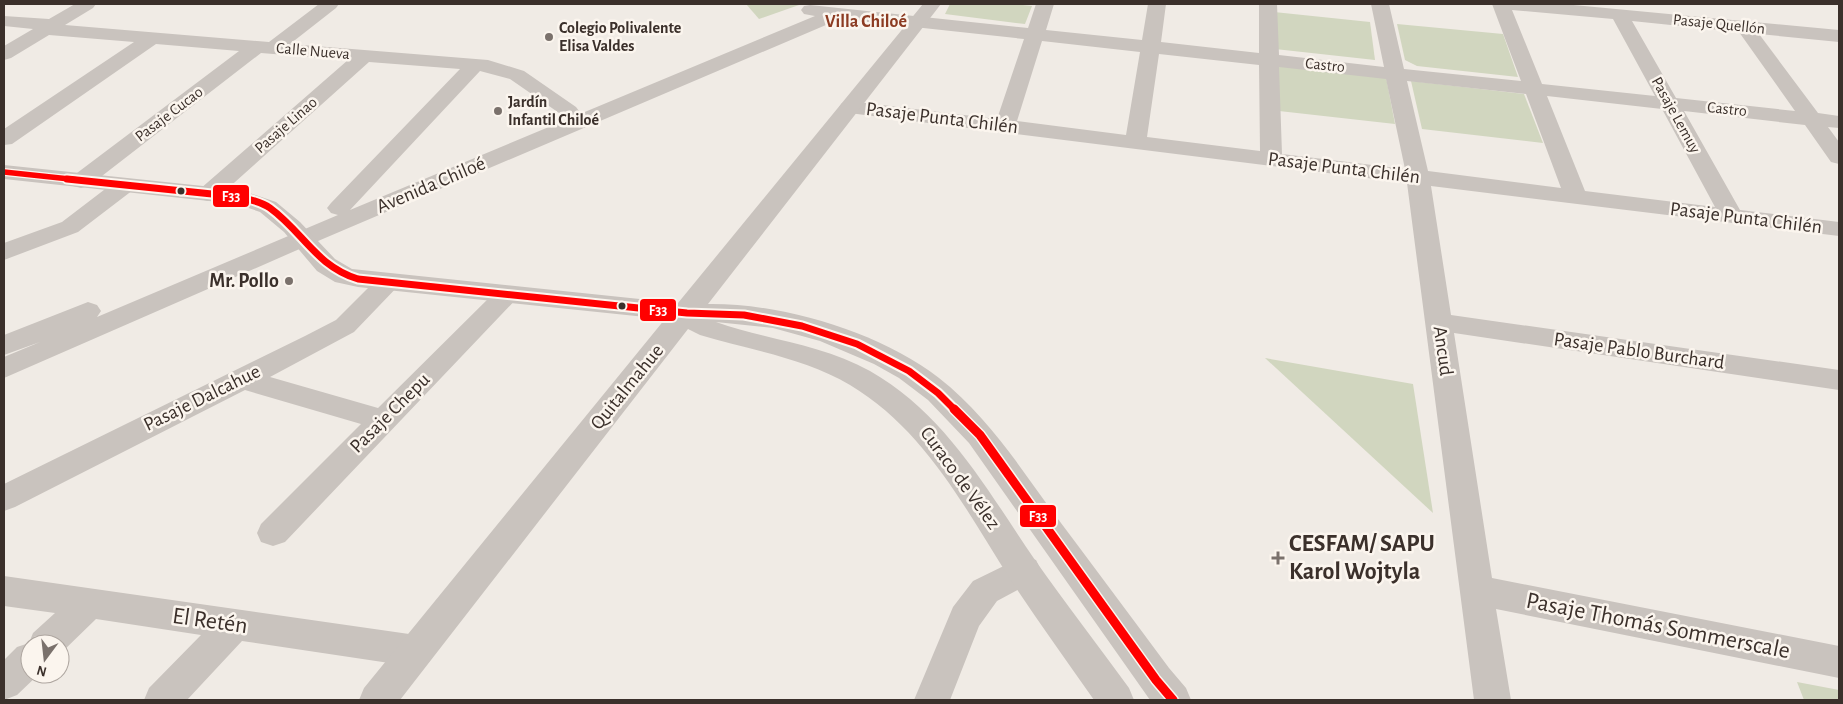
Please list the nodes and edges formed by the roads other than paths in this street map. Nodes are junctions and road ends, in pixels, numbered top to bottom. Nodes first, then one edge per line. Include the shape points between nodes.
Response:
1 (87, 4) edge
2 (330, 4) edge
3 (1045, 4) edge
4 (1157, 4) edge
5 (1268, 4) edge
6 (1380, 4) edge
7 (1501, 4) edge
8 (1510, 4) edge
9 (834, 7) edge
10 (925, 12) edge
11 (1619, 14) junction
12 (4, 21) edge
13 (1744, 26) junction
14 (48, 27) junction
15 (1035, 34) junction
16 (1839, 36) edge
17 (152, 38) junction
18 (1150, 46) junction
19 (265, 47) junction
20 (4, 54) edge
21 (364, 56) junction
22 (1269, 59) junction
23 (475, 65) junction
24 (1395, 73) junction
25 (1534, 88) junction
26 (1669, 103) junction
27 (849, 107) junction
28 (569, 111) junction
29 (1811, 118) junction
30 (1839, 122) edge
31 (1005, 126) junction
32 (4, 139) edge
33 (1136, 142) junction
34 (1839, 158) edge
35 (1270, 159) junction
36 (4, 172) edge
37 (1418, 177) junction
38 (81, 181) junction
39 (125, 185) junction
40 (208, 194) junction
41 (1576, 197) junction
42 (339, 208) junction
43 (1732, 216) junction
44 (1839, 230) edge
45 (297, 233) junction
46 (4, 252) edge
47 (389, 282) junction
48 (508, 294) junction
49 (686, 312) junction
50 (1439, 322) junction
51 (4, 346) edge
52 (4, 368) edge
53 (241, 378) junction
54 (1839, 380) edge
55 (384, 420) junction
56 (4, 498) edge
57 (273, 533) dead end
58 (1024, 570) junction
59 (1476, 590) junction
60 (4, 591) edge
61 (90, 604) junction
62 (235, 625) junction
63 (57, 634) edge
64 (416, 651) junction
65 (1839, 662) edge
66 (20, 668) edge
67 (4, 683) edge
68 (162, 700) edge
69 (377, 700) edge
70 (932, 700) edge
71 (1116, 700) edge
72 (1173, 700) edge
73 (1492, 700) edge

1 - 14 street
2 - 19 street, Pasaje Cucao
3 - 15 street
4 - 18 street
5 - 22 street
6 - 24 street, Ancud
7 - 25 street
8 - 11 street, Pasaje Quellón
9 - 10 street, Castro
9 - 28 street, Avenida Chiloé
9 - 45 street, Avenida Chiloé
10 - 15 street, Castro
10 - 27 street, Quitalmahue
11 - 13 street, Pasaje Quellón
11 - 26 street, Pasaje Lemuy
12 - 14 street, Calle Nueva
13 - 16 street, Pasaje Quellón
13 - 29 street
14 - 17 street, Calle Nueva
14 - 20 street
15 - 18 street, Castro
15 - 31 street
17 - 19 street, Calle Nueva
17 - 32 street
18 - 22 street, Castro
18 - 33 street
19 - 21 street, Calle Nueva
19 - 38 street, Pasaje Cucao
21 - 23 street, Calle Nueva
21 - 40 street, Pasaje Linao
22 - 24 street, Castro
22 - 35 street
23 - 28 street, Calle Nueva via 500,68 517,75
23 - 42 street
24 - 25 street, Castro
24 - 37 street, Ancud
25 - 26 street, Castro
25 - 41 street
26 - 29 street, Castro
26 - 43 street, Pasaje Lemuy
27 - 31 street, Pasaje Punta Chilén
27 - 49 street, Quitalmahue
28 - 42 street, Avenida Chiloé
29 - 30 street, Castro
29 - 34 street
31 - 33 street, Pasaje Punta Chilén
33 - 35 street, Pasaje Punta Chilén
35 - 37 street, Pasaje Punta Chilén
36 - 38 street, Curaco de Vélez
37 - 41 street, Pasaje Punta Chilén
37 - 50 street, Ancud
38 - 39 street, Curaco de Vélez
39 - 40 street, Curaco de Vélez
39 - 46 street via 70,226
40 - 45 street, Curaco de Vélez via 256,201 278,214
41 - 43 street, Pasaje Punta Chilén
42 - 45 street, Avenida Chiloé
43 - 44 street, Pasaje Punta Chilén
45 - 47 street, Curaco de Vélez via 335,272 358,279
45 - 51 street, Avenida Chiloé
45 - 52 street, Avenida Chiloé
47 - 48 street, Curaco de Vélez
47 - 53 street, Pasaje Dalcahue via 345,326
48 - 49 street, Curaco de Vélez
48 - 55 street, Pasaje Chepu
49 - 58 street, Curaco de Vélez via 709,329 796,351 834,365 898,403 929,432 966,479
49 - 64 street, Quitalmahue
49 - 72 street, Curaco de Vélez via 738,313 824,332 884,358 937,392 980,436
50 - 54 street, Pasaje Pablo Burchard
50 - 59 street, Ancud
53 - 55 street
53 - 56 street, Pasaje Dalcahue
55 - 57 street, Pasaje Chepu
58 - 70 street via 985,591 966,618
58 - 71 street, Curaco de Vélez
59 - 65 street, Pasaje Thomás Sommerscale
59 - 73 street, Ancud
60 - 61 street, El Retén
61 - 62 street, El Retén
61 - 63 street
62 - 64 street, El Retén
62 - 68 street
64 - 69 street, Quitalmahue
66 - 67 street

